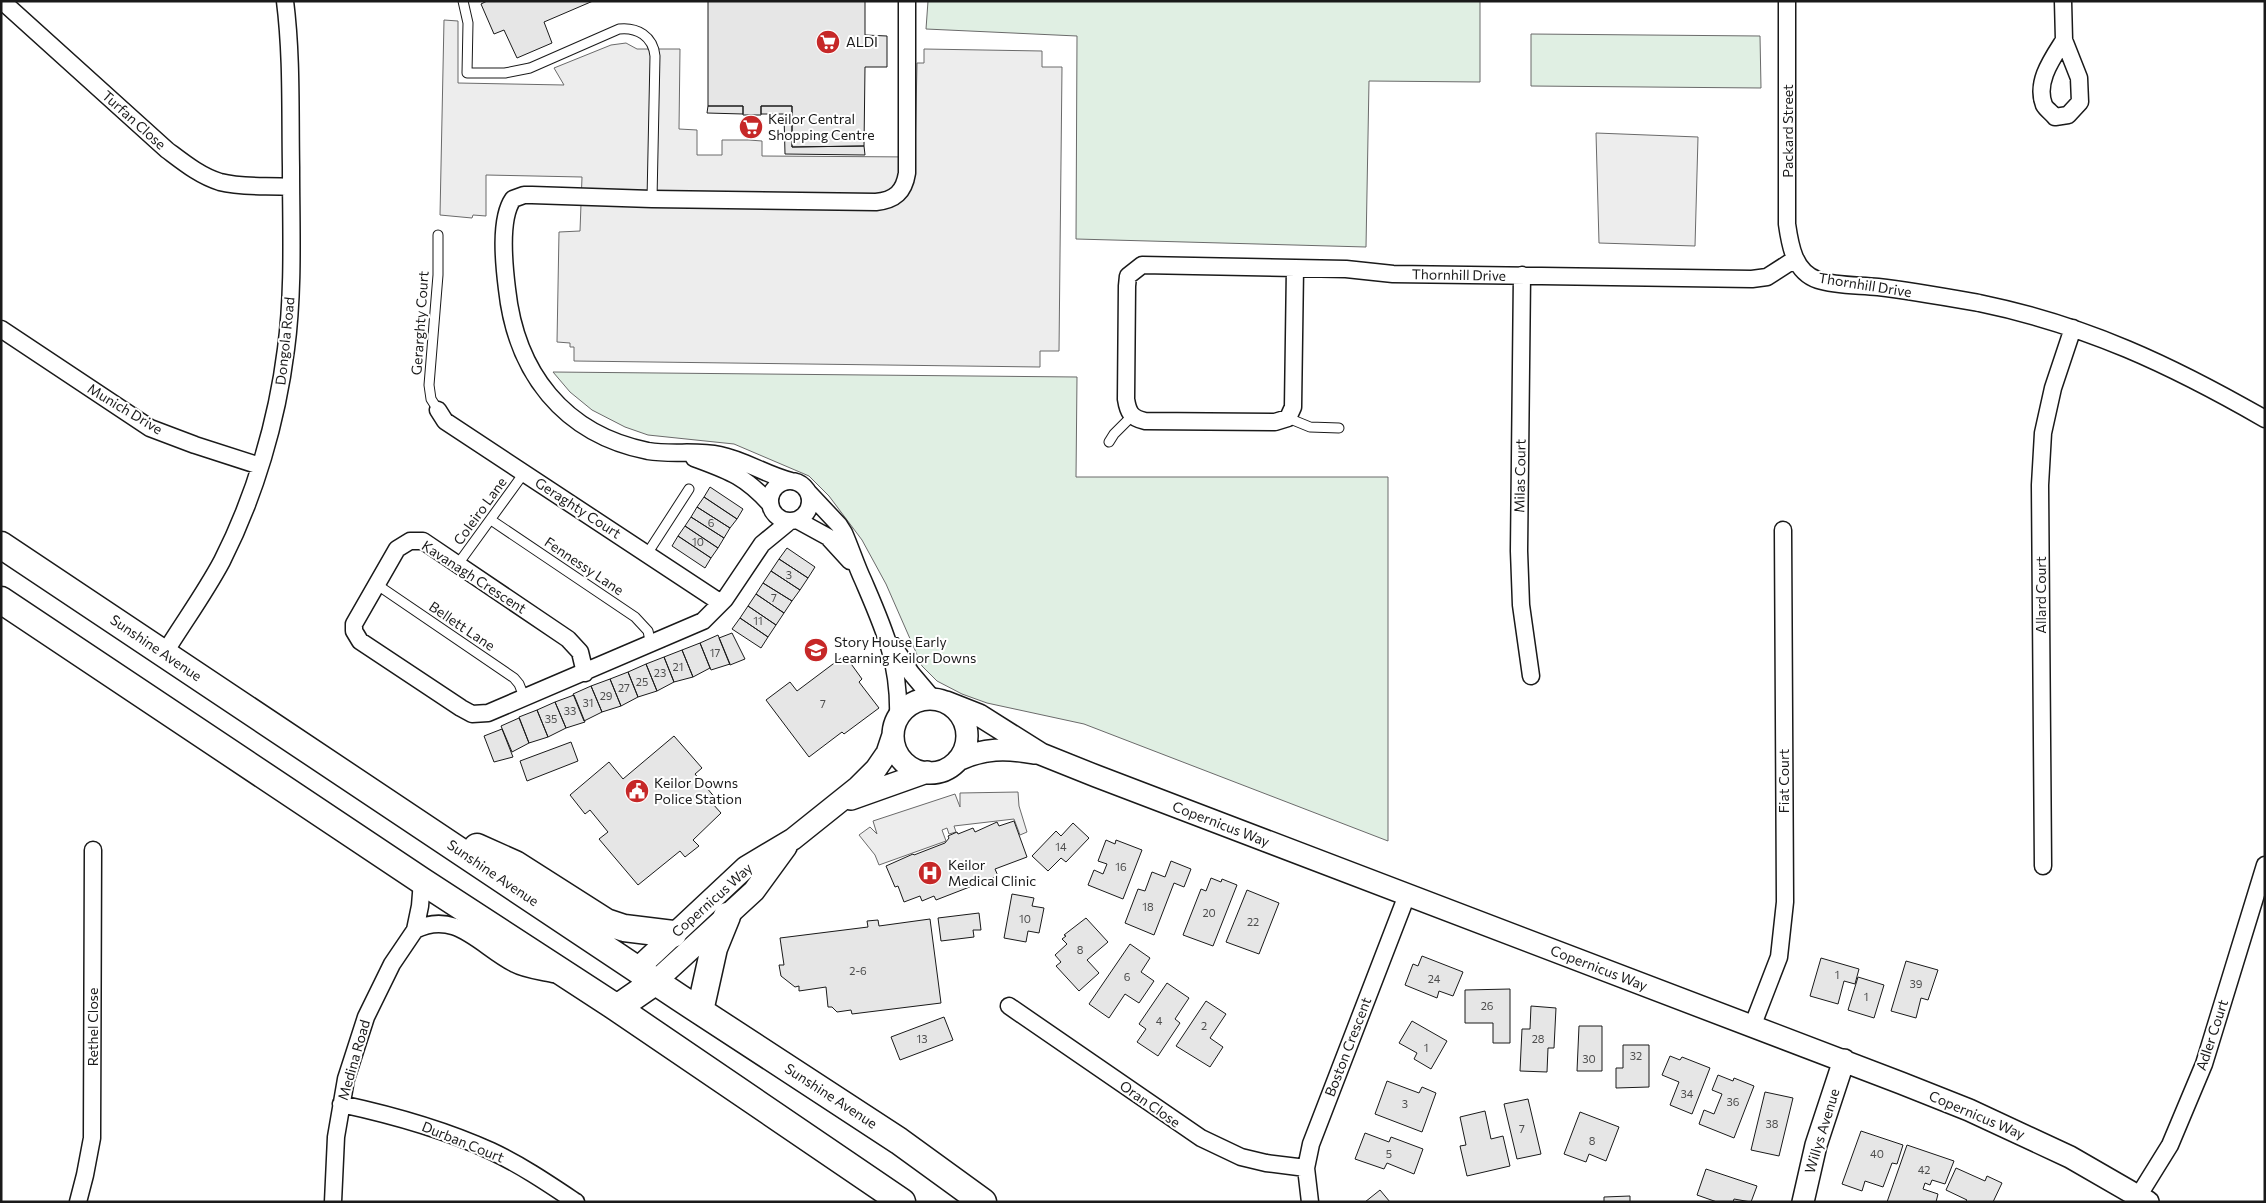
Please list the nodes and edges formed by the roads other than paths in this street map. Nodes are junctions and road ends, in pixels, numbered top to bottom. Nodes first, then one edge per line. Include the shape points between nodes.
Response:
1 (2, 1) edge
2 (285, 1) edge
3 (464, 1) edge
4 (907, 1) edge
5 (1788, 1) edge
6 (2063, 1) edge
7 (2064, 40) dead end
8 (291, 187) junction
9 (652, 199) junction
10 (438, 236) dead end
11 (1795, 259) junction
12 (1295, 268) junction
13 (1522, 275) junction
14 (2073, 328) junction
15 (1, 329) edge
16 (438, 410) joint
17 (1132, 416) junction
18 (1288, 418) junction
19 (2265, 419) edge
20 (1339, 428) dead end
21 (1109, 442) dead end
22 (685, 454) junction
23 (260, 466) junction
24 (524, 473) junction
25 (791, 481) junction
26 (689, 489) dead end
27 (808, 492) junction
28 (770, 506) junction
29 (491, 520) junction
30 (794, 521) junction
31 (1783, 530) dead end
32 (762, 544) junction
33 (1, 545) edge
34 (647, 554) junction
35 (458, 564) junction
36 (860, 572) junction
37 (1, 582) edge
38 (376, 584) junction
39 (1, 600) edge
40 (721, 603) junction
41 (888, 639) junction
42 (651, 645) junction
43 (164, 654) junction
44 (585, 672) junction
45 (1531, 676) dead end
46 (524, 699) junction
47 (939, 701) junction
48 (159, 703) junction
49 (896, 726) junction
50 (1041, 754) junction
51 (958, 760) junction
52 (927, 772) junction
53 (841, 803) junction
54 (408, 816) junction
55 (793, 839) junction
56 (93, 850) dead end
57 (2265, 865) edge
58 (2043, 866) dead end
59 (422, 881) junction
60 (1407, 895) junction
61 (727, 916) junction
62 (415, 930) junction
63 (673, 934) junction
64 (647, 975) junction
65 (571, 978) junction
66 (1009, 1006) dead end
67 (617, 1008) junction
68 (700, 1011) junction
69 (1752, 1027) junction
70 (1844, 1060) junction
71 (341, 1104) junction
72 (1306, 1168) junction
73 (2144, 1199) edge
74 (78, 1202) edge
75 (333, 1202) edge
76 (576, 1202) edge
77 (902, 1202) edge
78 (983, 1202) edge
79 (1310, 1202) edge
80 (1803, 1202) edge

1 - 8 street, Turfan Close via 186,165 221,182
2 - 8 street, Dongola Road via 290,57
3 - 9 lane via 468,23 467,73 504,73 530,68 619,29 633,29 651,41 655,56
4 - 9 street via 907,173 904,186 895,197 876,202
5 - 11 street, Packard Street via 1787,224
6 - 7 street
8 - 23 street, Dongola Road via 287,347 279,394
9 - 22 street via 524,195 513,200 507,212 504,236 509,310 519,345 537,381 564,410 612,440 649,451
10 - 16 lane, Gerarghty Court via 429,385 431,399
11 - 13 street, Thornhill Drive via 1767,277 1752,279
11 - 14 street, Thornhill Drive via 1803,272 1817,280 1910,291 1979,304
12 - 13 street, Thornhill Drive via 1393,274
12 - 17 street, Thornhill Drive via 1142,265 1134,269 1128,276 1127,286 1126,399
12 - 18 street via 1293,407
13 - 45 street, Milas Court via 1519,551 1521,605
14 - 19 street, Thornhill Drive via 2201,382
14 - 58 street, Allard Court via 2053,388 2043,433 2040,485
15 - 23 street, Munich Drive via 150,428
16 - 24 street, Geraghty Court via 445,421
17 - 18 street via 1145,421 1276,422
17 - 21 lane
18 - 20 lane via 1310,427
22 - 25 street via 718,454 738,459
22 - 28 street via 724,468 747,481
23 - 43 street, Dongola Road via 241,519 221,561
24 - 29 lane, Coleiro Lane
24 - 34 street, Geraghty Court
25 - 27 street via 798,482
25 - 28 street via 775,488
26 - 34 lane
27 - 30 street via 807,511
27 - 36 street via 839,525
28 - 30 street via 776,516
28 - 32 street, Kavanagh Crescent
29 - 35 lane, Coleiro Lane
29 - 42 lane, Fennessy Lane via 635,617 648,631
30 - 32 street, Kavanagh Crescent
30 - 36 street via 828,537
31 - 69 street, Fiat Court via 1785,902 1779,957
32 - 40 street, Kavanagh Crescent
33 - 43 main road, Sunshine Avenue
34 - 40 street, Geraghty Court
35 - 38 street, Kavanagh Crescent via 423,541 410,541 397,549
35 - 44 street, Kavanagh Crescent via 568,639 580,652
36 - 41 street
37 - 48 main road via 114,661
38 - 46 lane, Bellett Lane via 514,678
38 - 46 street, Kavanagh Crescent via 354,624 360,640 472,714 488,713
39 - 48 main road
40 - 42 street, Kavanagh Crescent via 703,621
41 - 47 street via 911,673
41 - 49 street via 897,680
42 - 44 street, Kavanagh Crescent
43 - 54 main road, Sunshine Avenue
44 - 46 street, Kavanagh Crescent
47 - 49 street via 924,699 909,706
47 - 50 street, Copernicus Way via 979,715
47 - 51 street via 959,712 966,728 966,745
48 - 59 main road
49 - 52 street via 899,756 912,767
49 - 53 street, Copernicus Way via 887,753 876,769
50 - 51 street, Copernicus Way via 992,749
50 - 60 street, Copernicus Way
51 - 52 street via 944,770
52 - 53 street, Copernicus Way
53 - 55 street, Copernicus Way
54 - 63 main road via 515,864 606,922 624,928
54 - 64 main road, Sunshine Avenue
55 - 61 street, Copernicus Way via 754,891
55 - 63 street, Copernicus Way via 746,867
56 - 74 street, Rethel Close via 92,1138
57 - 73 street, Adler Court via 2204,1064
59 - 62 street, Medina Road
59 - 65 main road
60 - 69 street, Copernicus Way
60 - 72 street, Boston Crescent via 1320,1121
61 - 64 street, Copernicus Way
61 - 68 main road via 714,948
62 - 65 street via 431,923 452,925 516,965
62 - 71 street, Medina Road via 392,964 366,1017
63 - 64 street, Copernicus Way
64 - 67 main road via 626,986
64 - 68 main road, Sunshine Avenue
65 - 67 main road
66 - 72 street, Oran Close via 1201,1138 1241,1157
67 - 77 main road
68 - 78 main road, Sunshine Avenue via 899,1140
69 - 70 street, Copernicus Way
70 - 73 street, Copernicus Way via 2022,1134
70 - 80 street, Willys Avenue via 1816,1145
71 - 75 street, Medina Road
71 - 76 street, Durban Court via 389,1114 492,1151
72 - 79 street, Boston Crescent

